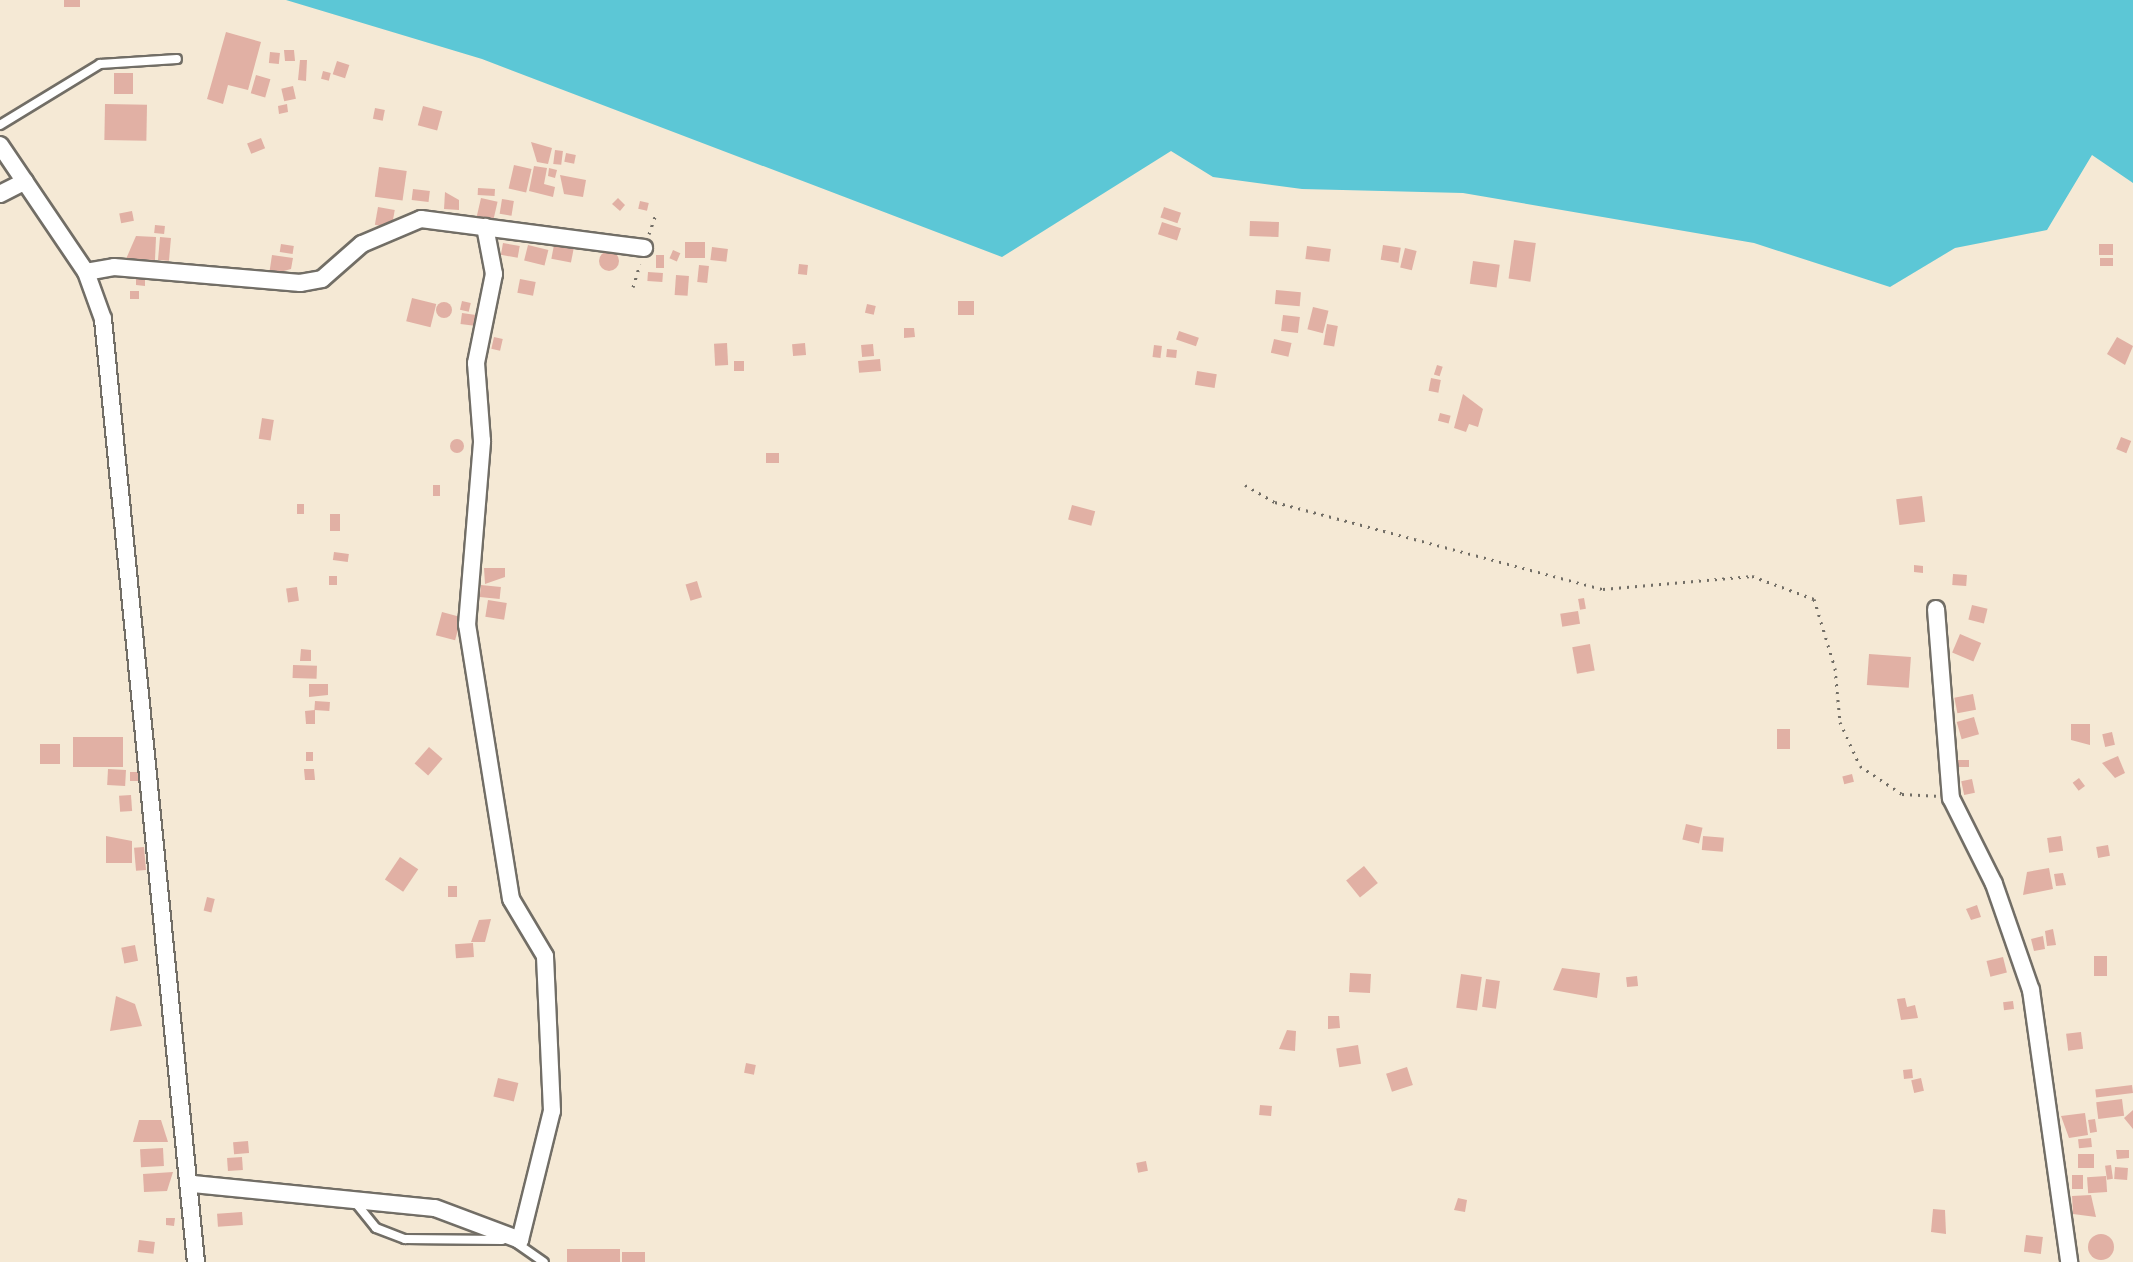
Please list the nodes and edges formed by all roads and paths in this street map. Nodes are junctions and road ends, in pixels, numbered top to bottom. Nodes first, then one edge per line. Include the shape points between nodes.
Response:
1 (177, 59) dead end
2 (0, 125) edge
3 (0, 145) edge
4 (25, 181) junction
5 (0, 194) edge
6 (485, 227) junction
7 (644, 248) dead end
8 (86, 272) junction
9 (1245, 485) dead end
10 (1936, 609) dead end
11 (1951, 798) junction
12 (193, 1184) junction
13 (354, 1201) junction
14 (520, 1241) junction
15 (196, 1262) edge
16 (544, 1262) edge
17 (2069, 1262) edge

1 - 2 lane via 100,64
3 - 4 street
4 - 5 street
4 - 8 street
6 - 7 street
6 - 8 street via 421,219 362,244 322,279 300,283 114,267
6 - 14 street via 494,274 476,363 482,441 467,625 511,899 545,956 552,1111
8 - 12 street via 103,319
9 - 11 path via 1275,502 1603,589 1752,576 1814,599 1835,668 1840,722 1860,766 1902,794
10 - 11 street
11 - 17 street via 1994,884 2031,990
12 - 13 street
12 - 15 street
13 - 14 street via 435,1208
13 - 14 lane via 376,1228 405,1239
14 - 16 lane

